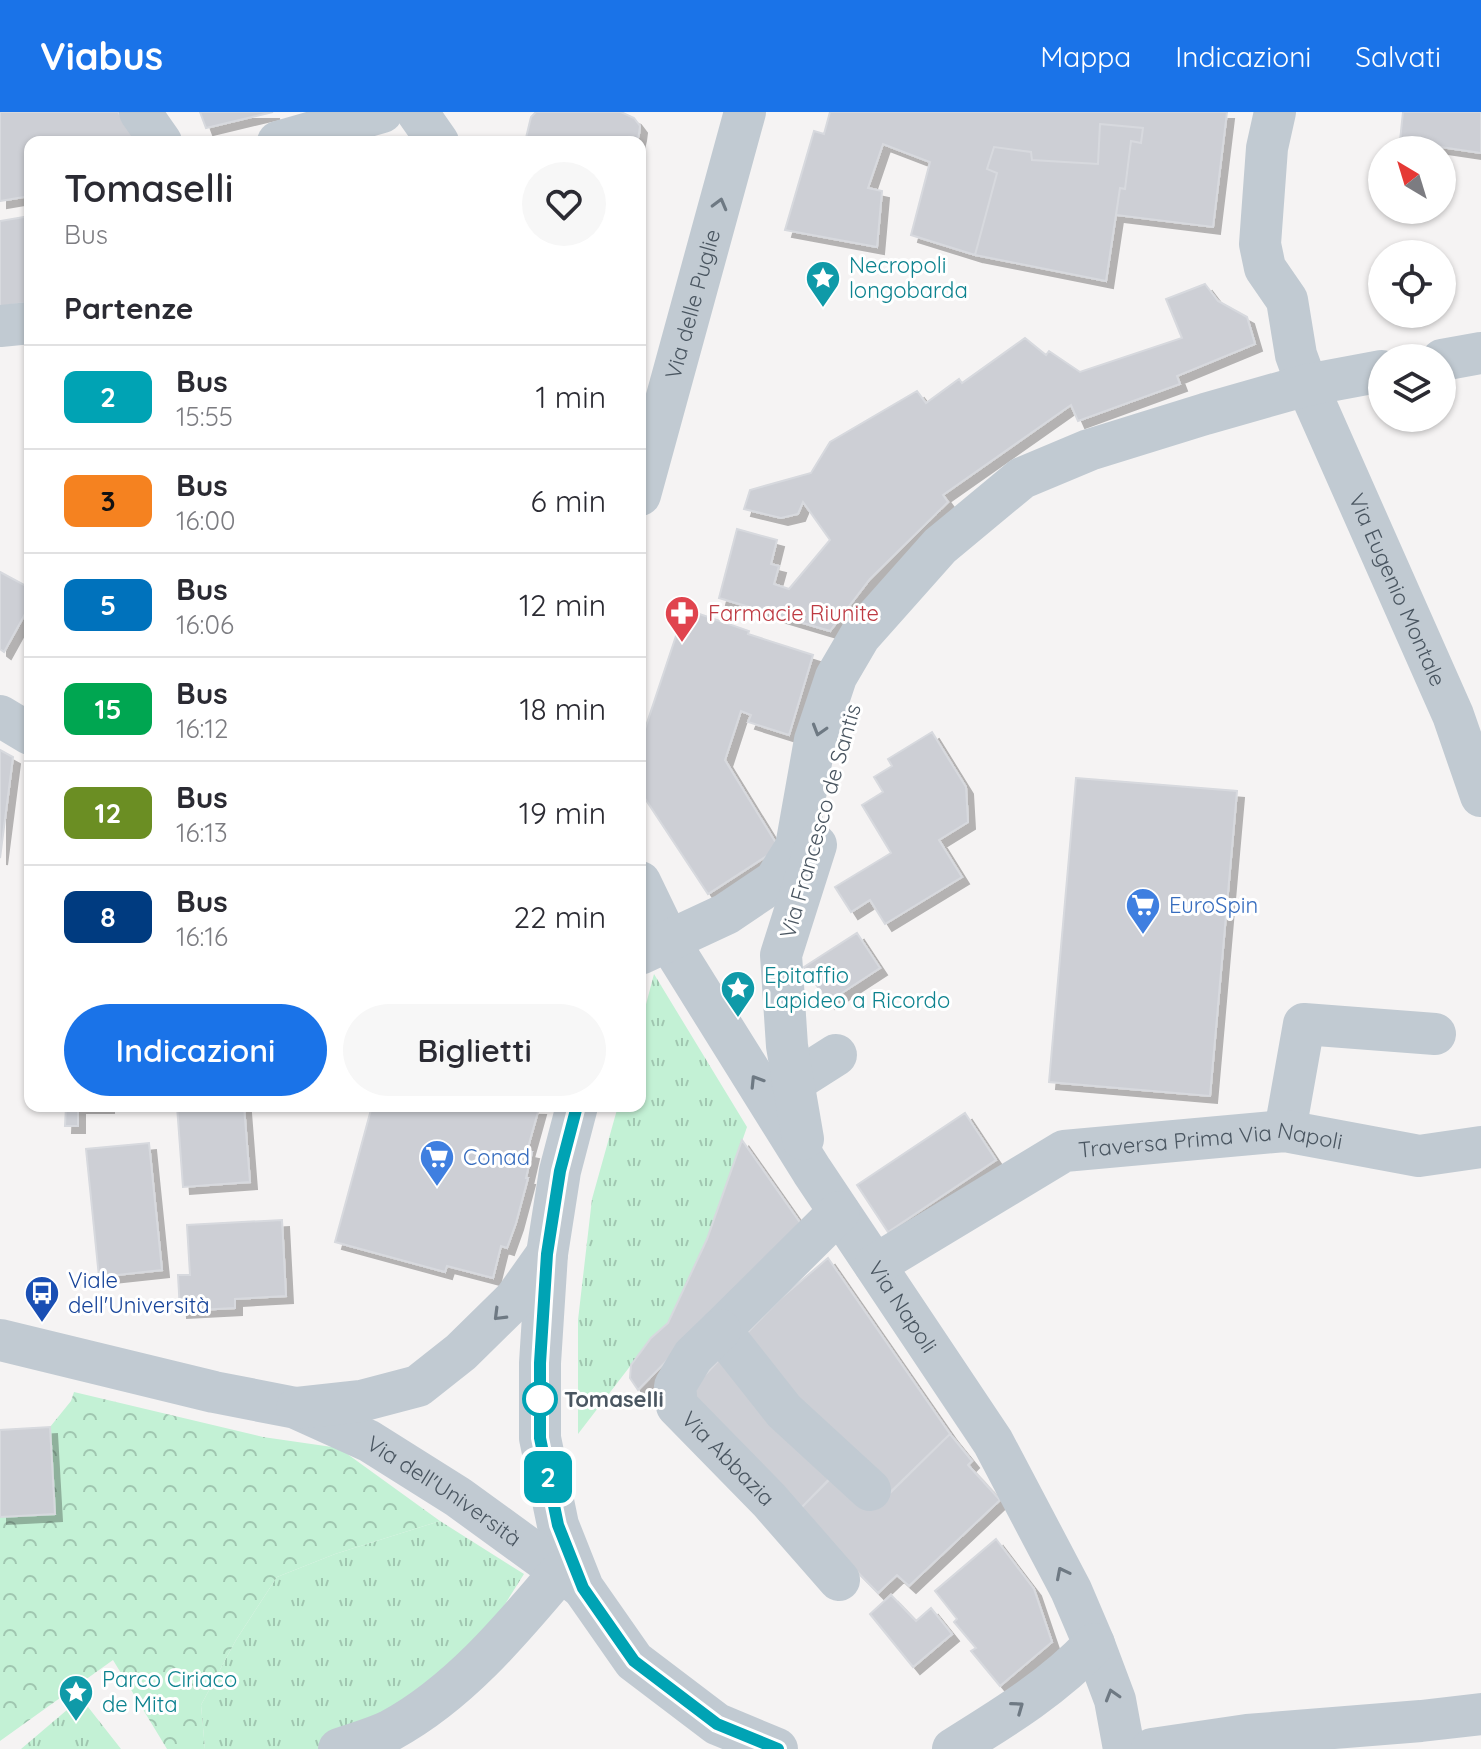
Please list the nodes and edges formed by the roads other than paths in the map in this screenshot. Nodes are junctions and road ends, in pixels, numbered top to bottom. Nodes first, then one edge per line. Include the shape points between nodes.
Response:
1 (140, 112) edge
2 (382, 112) edge
3 (417, 112) edge
4 (745, 112) edge
5 (1275, 112) edge
6 (157, 136) edge
7 (299, 136) edge
8 (434, 136) edge
9 (24, 324) edge
10 (0, 326) edge
11 (1481, 353) edge
12 (1456, 357) edge
13 (1368, 374) edge
14 (1307, 385) junction
15 (646, 456) edge
16 (881, 614) junction
17 (0, 716) edge
18 (24, 730) edge
19 (1481, 796) edge
20 (646, 910) edge
21 (654, 947) edge
22 (1435, 1034) dead end
23 (836, 1055) dead end
24 (792, 1083) junction
25 (575, 1112) edge
26 (1285, 1131) junction
27 (1481, 1147) edge
28 (812, 1171) junction
29 (839, 1212) junction
30 (547, 1254) junction
31 (875, 1265) junction
32 (720, 1330) junction
33 (0, 1340) edge
34 (296, 1408) junction
35 (870, 1490) dead end
36 (572, 1579) junction
37 (839, 1580) dead end
38 (1094, 1644) junction
39 (1481, 1714) edge
40 (730, 1739) edge
41 (339, 1749) edge
42 (777, 1749) edge
43 (953, 1749) edge
44 (1124, 1749) edge
45 (1152, 1749) edge

1 - 6 street
2 - 7 street
3 - 8 street
15 -> 4 street, Via delle Puglie
5 - 14 street, Via Eugenio Montale via 1260,244 1265,268 1287,300
9 - 10 street
11 - 12 street
13 - 14 street, Via Francesco de Santis
14 - 16 street, Via Francesco de Santis via 1089,450 1022,478 940,546
14 - 19 street, Via Eugenio Montale via 1453,715
16 -> 21 street, Via Francesco de Santis via 860,636 836,677 815,740 796,847 775,881 726,914
16 - 24 street, Via Francesco de Santis via 781,955
17 - 18 street
20 - 21 street, Via Napoli
28 -> 21 street, Via Napoli
22 - 26 street via 1304,1024
23 - 24 street
24 - 28 street, Via Francesco de Santis
25 - 30 street
26 - 27 street, Traversa Prima Via Napoli via 1419,1156
26 - 31 street, Traversa Prima Via Napoli via 1064,1151
28 - 29 street, Via Napoli
29 - 31 street, Via Napoli
29 - 32 street, Via Abbazia
30 -> 34 street, Via dell'Università via 515,1299 418,1386 361,1401
30 - 36 street via 540,1438
38 -> 31 street, Via Napoli via 993,1442
32 - 35 street via 784,1411
32 - 37 street, Via Abbazia via 693,1356 675,1386 677,1406
33 - 34 street, Via dell'Università
34 - 36 street, Via dell'Università via 369,1441
36 - 40 street via 634,1661
36 - 41 street via 435,1701 389,1731
43 -> 38 street via 1051,1683
44 -> 38 street, Via Napoli via 1115,1700
39 - 45 street
40 - 42 street

